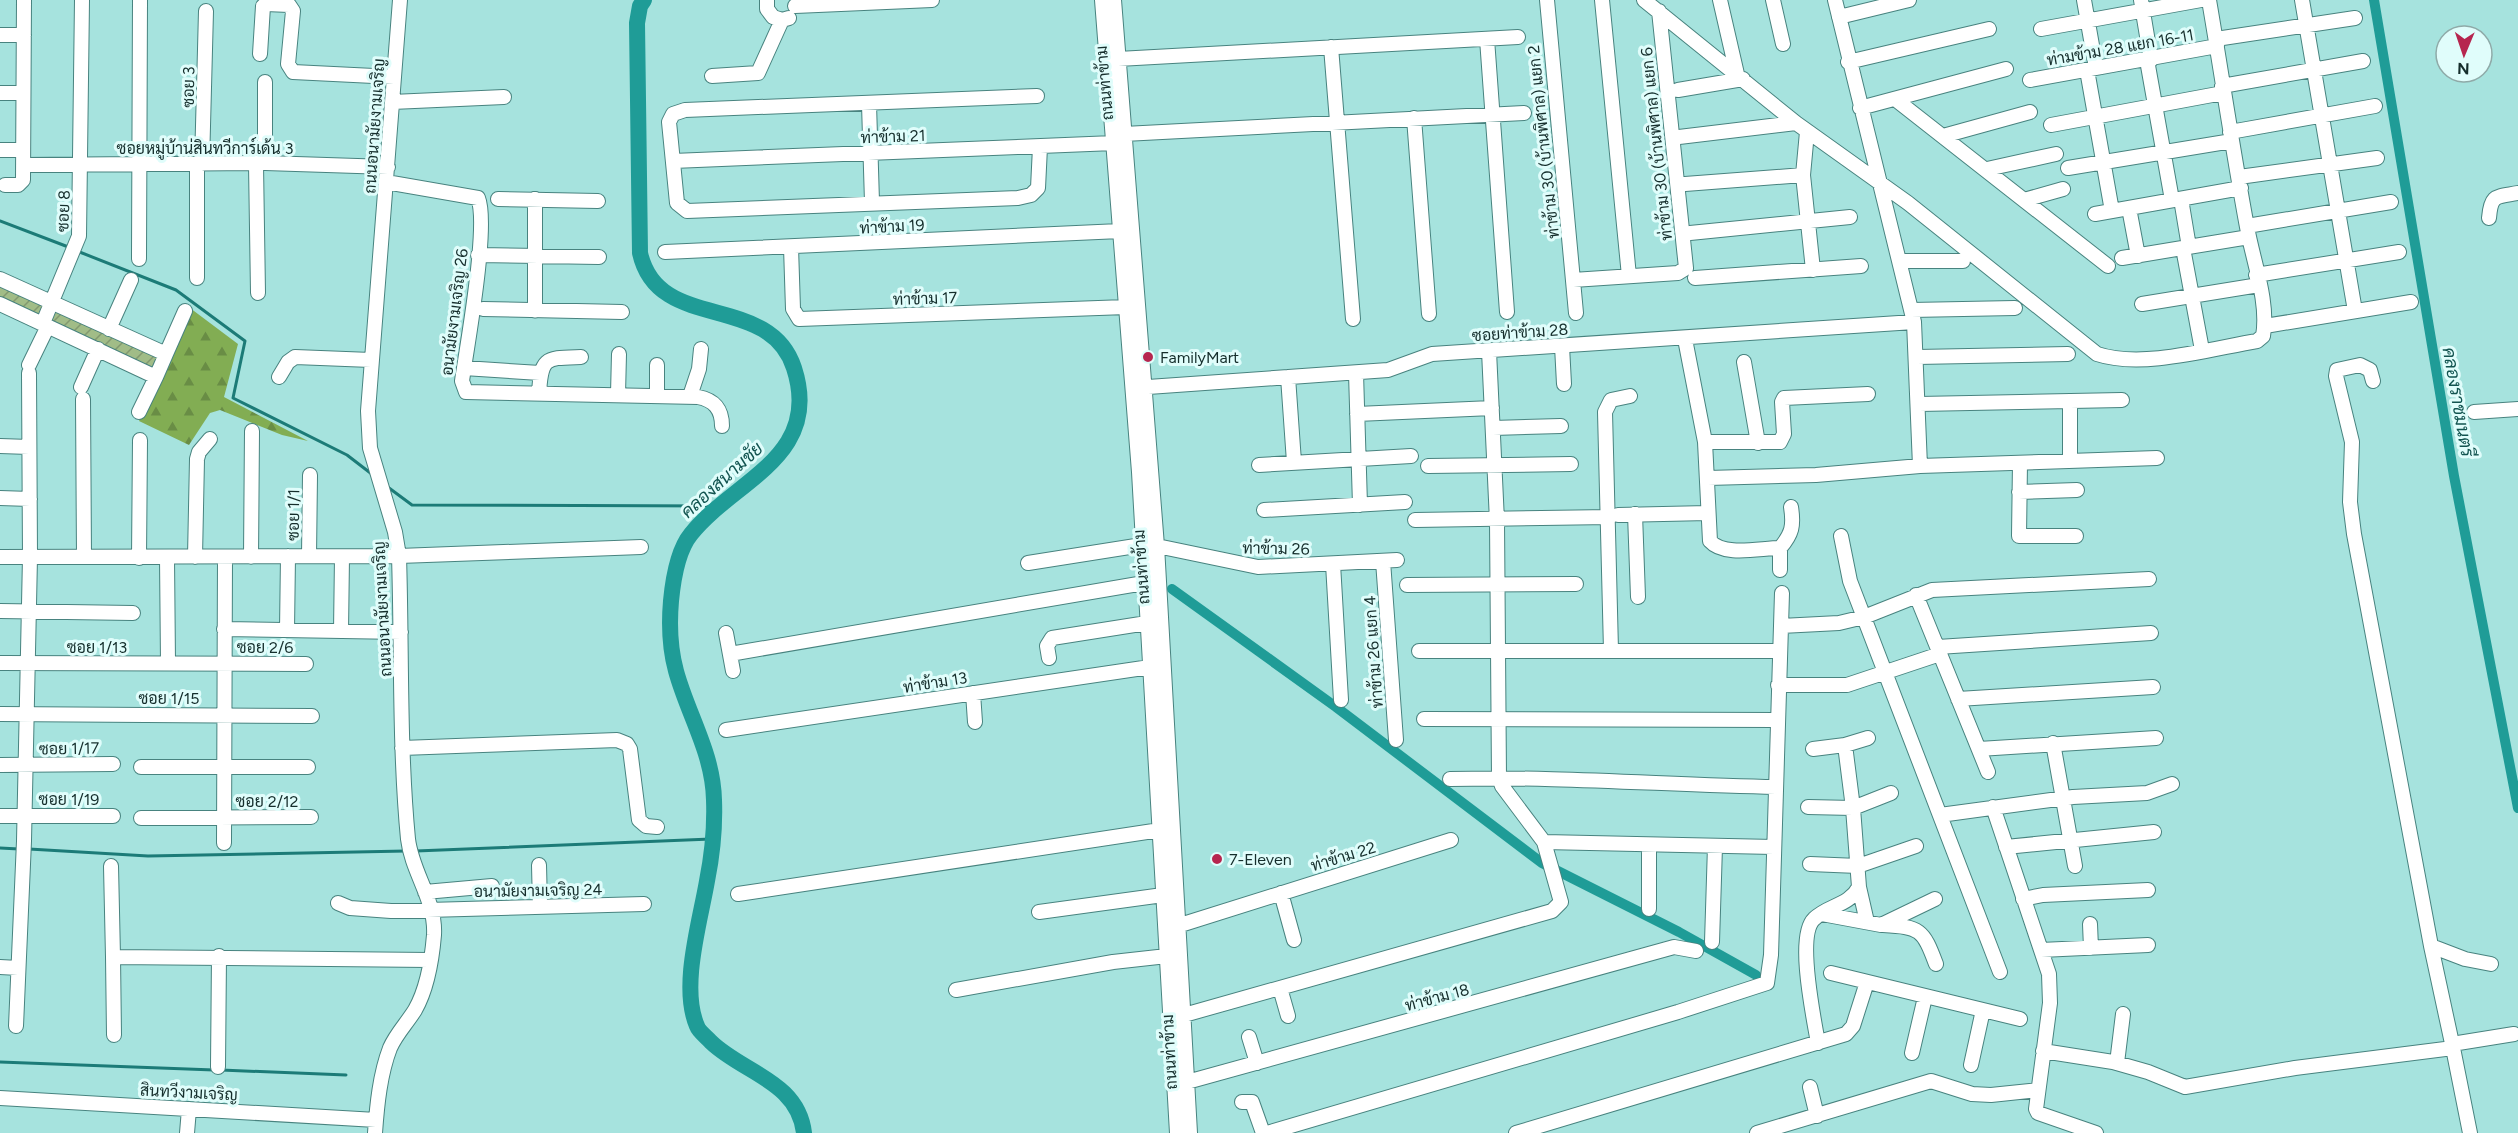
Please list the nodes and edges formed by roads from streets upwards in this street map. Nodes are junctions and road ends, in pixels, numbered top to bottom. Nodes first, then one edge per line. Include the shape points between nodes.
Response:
1 (24, 0) edge
2 (82, 0) edge
3 (140, 0) edge
4 (400, 0) edge
5 (767, 0) edge
6 (932, 0) edge
7 (1102, 0) edge
8 (1114, 0) edge
9 (1546, 0) edge
10 (1602, 0) edge
11 (1644, 0) edge
12 (1720, 0) edge
13 (1773, 0) edge
14 (1835, 0) edge
15 (1909, 0) edge
16 (2084, 0) edge
17 (2201, 0) edge
18 (2209, 0) edge
19 (2302, 0) edge
20 (795, 3) edge
21 (2142, 5) edge
22 (1657, 7) edge
23 (206, 11) dead end
24 (1839, 17) junction
25 (2355, 18) dead end
26 (782, 20) junction
27 (2087, 21) junction
28 (2306, 25) junction
29 (1989, 29) dead end
30 (2041, 29) dead end
31 (0, 35) edge
32 (24, 35) junction
33 (1518, 37) dead end
34 (1487, 39) junction
35 (2216, 43) junction
36 (1783, 45) dead end
37 (1331, 47) junction
38 (260, 54) dead end
39 (1118, 59) junction
40 (2149, 60) junction
41 (2363, 60) dead end
42 (1848, 62) junction
43 (2006, 69) dead end
44 (2091, 69) junction
45 (2314, 69) junction
46 (712, 76) dead end
47 (1740, 76) junction
48 (394, 77) junction
49 (2030, 80) dead end
50 (265, 82) dead end
51 (1678, 90) dead end
52 (2223, 90) junction
53 (0, 93) edge
54 (23, 93) junction
55 (1037, 96) dead end
56 (504, 97) dead end
57 (1895, 99) junction
58 (392, 102) junction
59 (868, 104) junction
60 (2155, 106) junction
61 (2375, 106) dead end
62 (1860, 108) junction
63 (2030, 112) dead end
64 (1524, 113) dead end
65 (1491, 114) junction
66 (2321, 116) junction
67 (2096, 117) junction
68 (1414, 118) junction
69 (1338, 123) junction
70 (2051, 125) dead end
71 (1802, 128) junction
72 (1943, 136) junction
73 (1679, 137) dead end
74 (2231, 137) junction
75 (1119, 138) junction
76 (1040, 147) junction
77 (0, 150) edge
78 (2164, 152) junction
79 (870, 154) junction
80 (2056, 154) dead end
81 (23, 158) junction
82 (2377, 158) dead end
83 (673, 161) junction
84 (2104, 162) junction
85 (139, 164) junction
86 (200, 164) junction
87 (260, 164) junction
88 (2331, 164) junction
89 (81, 165) junction
90 (388, 167) junction
91 (2068, 168) dead end
92 (1987, 169) junction
93 (1803, 175) junction
94 (386, 182) junction
95 (2240, 182) junction
96 (1880, 183) junction
97 (1686, 184) dead end
98 (5, 185) dead end
99 (2063, 189) dead end
100 (2518, 193) edge
101 (498, 199) dead end
102 (535, 199) junction
103 (2177, 199) junction
104 (2024, 200) junction
105 (598, 201) dead end
106 (872, 202) junction
107 (2391, 202) dead end
108 (2129, 208) junction
109 (2112, 211) junction
110 (2339, 211) junction
111 (2095, 214) dead end
112 (1850, 217) dead end
113 (2489, 218) dead end
114 (1807, 223) junction
115 (1120, 231) junction
116 (2248, 232) junction
117 (1690, 233) dead end
118 (791, 247) junction
119 (2186, 248) junction
120 (665, 252) dead end
121 (2399, 252) dead end
122 (478, 255) junction
123 (2138, 256) junction
124 (535, 257) junction
125 (600, 257) dead end
126 (2122, 258) dead end
127 (139, 259) dead end
128 (2346, 260) junction
129 (1900, 261) junction
130 (1963, 261) dead end
131 (1861, 266) dead end
132 (2108, 266) dead end
133 (1813, 270) junction
134 (1689, 275) junction
135 (1629, 276) junction
136 (197, 278) dead end
137 (0, 279) edge
138 (131, 280) dead end
139 (1573, 280) junction
140 (2258, 280) junction
141 (258, 293) dead end
142 (2192, 296) junction
143 (2411, 302) dead end
144 (52, 303) junction
145 (0, 304) edge
146 (2142, 304) dead end
147 (1126, 307) junction
148 (2015, 308) dead end
149 (483, 309) dead end
150 (185, 311) dead end
151 (535, 311) junction
152 (2355, 311) junction
153 (622, 312) dead end
154 (1507, 312) dead end
155 (1576, 313) dead end
156 (1429, 314) dead end
157 (1912, 316) junction
158 (1353, 319) dead end
159 (46, 325) junction
160 (2265, 326) junction
161 (109, 329) junction
162 (1685, 339) junction
163 (1562, 346) junction
164 (98, 349) junction
165 (701, 349) dead end
166 (2202, 350) junction
167 (1489, 351) junction
168 (166, 354) junction
169 (619, 354) dead end
170 (2068, 354) dead end
171 (581, 357) dead end
172 (1917, 357) junction
173 (371, 360) junction
174 (1744, 362) dead end
175 (657, 365) dead end
176 (464, 368) junction
177 (540, 373) junction
178 (1356, 373) junction
179 (156, 377) junction
180 (279, 377) dead end
181 (1288, 377) junction
182 (2373, 381) dead end
183 (1564, 384) dead end
184 (1137, 388) junction
185 (539, 394) junction
186 (618, 394) junction
187 (1868, 394) dead end
188 (657, 395) junction
189 (690, 396) junction
190 (1630, 396) dead end
191 (2122, 400) dead end
192 (2070, 401) junction
193 (1919, 404) junction
194 (1492, 408) junction
195 (2518, 409) edge
196 (139, 412) dead end
197 (2474, 412) dead end
198 (1357, 414) junction
199 (722, 426) dead end
200 (1561, 426) dead end
201 (1493, 428) junction
202 (252, 431) dead end
203 (210, 439) dead end
204 (140, 440) dead end
205 (1705, 442) junction
206 (1758, 443) junction
207 (0, 446) edge
208 (29, 447) junction
209 (1411, 456) dead end
210 (1359, 458) junction
211 (2157, 458) dead end
212 (2070, 461) junction
213 (1294, 462) junction
214 (2020, 463) junction
215 (1571, 464) dead end
216 (1259, 465) dead end
217 (1428, 466) dead end
218 (1495, 466) junction
219 (1920, 466) junction
220 (310, 475) dead end
221 (1708, 478) junction
222 (2077, 490) dead end
223 (2019, 492) junction
224 (0, 498) edge
225 (30, 499) junction
226 (1405, 502) dead end
227 (1360, 504) junction
228 (1791, 507) dead end
229 (1264, 510) dead end
230 (1708, 513) junction
231 (1635, 514) junction
232 (1614, 516) junction
233 (1415, 520) dead end
234 (1497, 521) junction
235 (1841, 536) dead end
236 (2076, 536) dead end
237 (1142, 545) junction
238 (1157, 546) junction
239 (641, 547) dead end
240 (1780, 548) junction
241 (288, 556) junction
242 (309, 556) junction
243 (399, 556) junction
244 (0, 557) edge
245 (30, 557) junction
246 (195, 557) junction
247 (225, 557) junction
248 (251, 557) junction
249 (342, 557) junction
250 (84, 558) junction
251 (139, 558) junction
252 (167, 558) junction
253 (1390, 561) joint
254 (1028, 563) dead end
255 (1333, 564) junction
256 (1780, 570) dead end
257 (2149, 579) dead end
258 (1144, 583) junction
259 (1497, 584) junction
260 (1576, 584) dead end
261 (1407, 585) dead end
262 (1782, 593) dead end
263 (1916, 595) junction
264 (1638, 597) dead end
265 (0, 611) edge
266 (28, 611) junction
267 (133, 613) dead end
268 (1864, 617) junction
269 (1147, 623) junction
270 (1781, 626) junction
271 (224, 629) junction
272 (287, 630) junction
273 (341, 631) junction
274 (401, 632) junction
275 (726, 633) dead end
276 (2151, 633) dead end
277 (1611, 650) junction
278 (1419, 651) dead end
279 (1497, 651) junction
280 (1779, 651) junction
281 (1939, 651) junction
282 (730, 654) junction
283 (1049, 658) dead end
284 (0, 663) edge
285 (168, 663) junction
286 (224, 663) junction
287 (27, 664) junction
288 (306, 664) dead end
289 (1150, 667) junction
290 (733, 671) dead end
291 (1885, 672) junction
292 (1778, 685) junction
293 (2153, 687) dead end
294 (973, 693) junction
295 (1958, 699) junction
296 (1341, 700) dead end
297 (0, 714) edge
298 (26, 714) junction
299 (224, 715) junction
300 (312, 716) dead end
301 (1424, 719) dead end
302 (1497, 719) junction
303 (1777, 720) junction
304 (975, 722) dead end
305 (726, 730) dead end
306 (1868, 738) dead end
307 (2156, 738) dead end
308 (1396, 740) dead end
309 (2053, 743) junction
310 (1845, 745) junction
311 (402, 748) junction
312 (1813, 748) dead end
313 (1979, 749) junction
314 (113, 764) dead end
315 (0, 765) edge
316 (26, 765) junction
317 (224, 766) junction
318 (141, 767) dead end
319 (308, 767) dead end
320 (1988, 772) dead end
321 (1500, 778) junction
322 (1450, 779) dead end
323 (1164, 781) junction
324 (2172, 784) dead end
325 (1776, 787) junction
326 (1891, 793) dead end
327 (2061, 799) junction
328 (1808, 807) dead end
329 (1993, 807) junction
330 (1853, 808) junction
331 (1940, 815) junction
332 (0, 816) edge
333 (25, 816) junction
334 (113, 816) dead end
335 (311, 817) dead end
336 (141, 818) dead end
337 (224, 818) junction
338 (657, 827) dead end
339 (1160, 830) junction
340 (2154, 832) dead end
341 (2068, 839) junction
342 (1451, 840) dead end
343 (1544, 842) junction
344 (224, 843) dead end
345 (1649, 845) junction
346 (1715, 846) junction
347 (1916, 846) dead end
348 (1774, 847) junction
349 (2006, 847) junction
350 (1810, 864) dead end
351 (539, 865) dead end
352 (111, 866) dead end
353 (1858, 866) junction
354 (2074, 866) dead end
355 (492, 886) dead end
356 (1859, 887) junction
357 (2148, 890) dead end
358 (425, 892) junction
359 (1281, 893) junction
360 (738, 894) dead end
361 (1164, 895) junction
362 (1935, 899) dead end
363 (2023, 899) junction
364 (338, 903) dead end
365 (644, 904) dead end
366 (540, 906) junction
367 (1649, 909) dead end
368 (433, 910) junction
369 (1039, 912) dead end
370 (1822, 914) junction
371 (1874, 923) junction
372 (2090, 924) dead end
373 (1177, 926) junction
374 (1294, 940) dead end
375 (1712, 942) dead end
376 (2148, 945) dead end
377 (2431, 946) junction
378 (2091, 948) junction
379 (2041, 950) junction
380 (1696, 951) dead end
381 (219, 956) junction
382 (1167, 956) junction
383 (113, 957) junction
384 (430, 960) junction
385 (1935, 964) dead end
386 (2491, 964) dead end
387 (0, 967) edge
388 (18, 968) junction
389 (2000, 972) dead end
390 (1831, 974) dead end
391 (1867, 982) junction
392 (1280, 988) junction
393 (956, 990) dead end
394 (1925, 997) junction
395 (1983, 1010) junction
396 (2122, 1014) dead end
397 (1184, 1015) junction
398 (1287, 1016) dead end
399 (2020, 1019) dead end
400 (16, 1026) dead end
401 (2514, 1034) dead end
402 (114, 1035) dead end
403 (1249, 1037) dead end
404 (1818, 1043) junction
405 (2453, 1046) junction
406 (2043, 1051) junction
407 (1912, 1053) dead end
408 (1257, 1063) junction
409 (2117, 1063) junction
410 (1971, 1065) dead end
411 (218, 1067) dead end
412 (1187, 1082) junction
413 (1810, 1087) dead end
414 (2038, 1090) junction
415 (0, 1098) edge
416 (1242, 1102) dead end
417 (189, 1109) junction
418 (1817, 1116) junction
419 (376, 1126) edge
420 (187, 1133) edge
421 (1177, 1133) edge
422 (1190, 1133) edge
423 (1263, 1133) edge
424 (1267, 1133) edge
425 (1516, 1133) edge
426 (1757, 1133) edge
427 (2096, 1133) edge
428 (2470, 1133) edge

1 - 32 street
2 - 89 street, ซอย 8
3 - 85 street
4 - 48 street, ถนนอนามัยงามเจริญ
5 - 26 street via 769,14
6 - 20 street
7 - 75 street, ถนนท่าข้าม
8 - 39 street, ถนนท่าข้าม
9 - 139 street, ท่าข้าม 30 (บ้านพิศาล) แยก 2
10 - 135 street
11 - 22 street
12 - 47 street
13 - 36 street
14 - 24 street
15 - 24 street
16 - 27 street
17 - 21 street
18 - 35 street
19 - 28 street
20 - 26 street via 790,17
21 - 27 street
21 - 40 street
22 - 47 street
22 - 134 street, ท่าข้าม 30 (บ้านพิศาล) แยก 6
23 - 86 street, ซอย 3
24 - 42 street
25 - 28 street, ท่ามข้าม 28 แยก 16-11
26 - 46 street via 758,73
27 - 30 street
27 - 44 street
28 - 35 street, ท่ามข้าม 28 แยก 16-11
28 - 45 street
29 - 42 street
31 - 32 street
32 - 54 street
33 - 34 street
34 - 37 street
34 - 65 street
35 - 40 street, ท่ามข้าม 28 แยก 16-11
35 - 52 street
37 - 39 street
37 - 69 street
38 - 48 street via 263,6 289,5 293,10 288,64 293,72
39 - 75 street, ถนนท่าข้าม
40 - 44 street, ท่ามข้าม 28 แยก 16-11
40 - 60 street
41 - 45 street
42 - 62 street
43 - 57 street
44 - 49 street, ท่ามข้าม 28 แยก 16-11
44 - 67 street
45 - 52 street
45 - 66 street
47 - 51 street
47 - 71 street
48 - 58 street, ถนนอนามัยงามเจริญ
50 - 87 street
52 - 60 street
52 - 74 street
53 - 54 street
54 - 81 street
55 - 59 street
56 - 58 street
57 - 62 street
57 - 72 street
58 - 90 street, ถนนอนามัยงามเจริญ
59 - 79 street
59 - 83 street via 679,111 669,122
60 - 67 street
60 - 78 street
61 - 66 street
62 - 96 street
63 - 72 street
64 - 65 street, ท่าข้าม 21
65 - 68 street, ท่าข้าม 21
65 - 154 street
66 - 74 street
66 - 88 street
67 - 70 street
67 - 84 street
68 - 69 street, ท่าข้าม 21
68 - 156 street
69 - 75 street, ท่าข้าม 21
69 - 158 street
71 - 73 street
71 - 93 street
71 - 96 street
72 - 92 street
74 - 78 street
74 - 95 street
75 - 76 street, ท่าข้าม 21
75 - 115 street, ถนนท่าข้าม
75 - 184 street, ถนนท่าข้าม
76 - 79 street, ท่าข้าม 21
76 - 106 street via 1038,188 1031,195
77 - 81 street, ซอยหมู่บ้าน่สินทวีการ์เด้น 3
78 - 84 street
78 - 103 street
79 - 83 street, ท่าข้าม 21
79 - 106 street
80 - 92 street
81 - 89 street, ซอยหมู่บ้าน่สินทวีการ์เด้น 3
81 - 98 street via 22,184
82 - 88 street
83 - 106 street via 677,203 687,211
84 - 91 street
84 - 109 street
85 - 86 street, ซอยหมู่บ้าน่สินทวีการ์เด้น 3
85 - 89 street, ซอยหมู่บ้าน่สินทวีการ์เด้น 3
85 - 127 street
86 - 87 street, ซอยหมู่บ้าน่สินทวีการ์เด้น 3
86 - 136 street, ซอย 3
87 - 90 street, ซอยหมู่บ้าน่สินทวีการ์เด้น 3
87 - 141 street
88 - 95 street
88 - 110 street
89 - 144 street, ซอย 8 via 78,240
90 - 94 street, ถนนอนามัยงามเจริญ
92 - 104 street
93 - 97 street
93 - 114 street
94 - 122 street, อนามัยงามเจริญ 26 via 478,198 482,214
94 - 173 street, ถนนอนามัยงามเจริญ
95 - 103 street
95 - 116 street
96 - 129 street
96 - 166 street via 2097,354 2124,360
99 - 104 street
100 - 113 street via 2493,198
101 - 102 street
102 - 105 street
102 - 124 street
103 - 108 street
103 - 119 street
104 - 132 street
107 - 110 street
108 - 109 street
108 - 123 street
109 - 111 street
110 - 116 street
110 - 128 street
112 - 114 street
114 - 117 street
114 - 133 street
115 - 118 street, ท่าข้าม 19
115 - 147 street, ถนนท่าข้าม
116 - 119 street
116 - 140 street
118 - 120 street, ท่าข้าม 19
118 - 147 street, ท่าข้าม 17 via 793,309 799,319
119 - 123 street
119 - 142 street
121 - 128 street
122 - 124 street
122 - 176 street, อนามัยงามเจริญ 26
123 - 126 street
124 - 125 street
124 - 151 street
128 - 140 street
128 - 152 street
129 - 130 street
129 - 157 street
131 - 133 street
133 - 134 street
134 - 135 street
135 - 139 street
137 - 144 street
138 - 161 street
139 - 155 street, ท่าข้าม 30 (บ้านพิศาล) แยก 2
140 - 142 street
140 - 160 street
142 - 146 street
142 - 166 street
143 - 152 street
144 - 159 street, ซอย 8
144 - 161 street
145 - 159 street
147 - 184 street, ถนนท่าข้าม
148 - 157 street, ซอยท่าข้าม 28
149 - 151 street
150 - 168 street
151 - 153 street
152 - 160 street
157 - 162 street, ซอยท่าข้าม 28
157 - 172 street
159 - 164 street
159 - 208 street, ซอย 8 via 29,369
160 - 166 street via 2257,341
161 - 168 street
162 - 163 street, ซอยท่าข้าม 28
162 - 205 street
163 - 167 street, ซอยท่าข้าม 28
163 - 183 street
164 - 179 street
164 - 250 street via 82,393
165 - 189 street
167 - 178 street, ซอยท่าข้าม 28 via 1432,354 1388,370
167 - 194 street
168 - 179 street
169 - 186 street
170 - 172 street
171 - 177 street via 549,359
172 - 193 street
173 - 180 street via 295,357
173 - 243 street, ถนนอนามัยงามเจริญ via 370,448
174 - 206 street
175 - 188 street
176 - 177 street
176 - 185 street, อนามัยงามเจริญ 26 via 462,387 466,392
177 - 185 street
178 - 181 street, ซอยท่าข้าม 28
178 - 198 street
179 - 196 street
181 - 184 street, ซอยท่าข้าม 28
181 - 213 street
182 - 377 street via 2370,370 2360,365 2337,370 2352,442 2350,502 2354,534
184 - 237 street, ถนนท่าข้าม
184 - 238 street, ถนนท่าข้าม
185 - 186 street, อนามัยงามเจริญ 26
186 - 188 street, อนามัยงามเจริญ 26
187 - 206 street via 1784,398 1784,438 1780,442
188 - 189 street, อนามัยงามเจริญ 26
189 - 199 street, อนามัยงามเจริญ 26 via 708,399 717,406
190 - 232 street via 1611,400 1605,412
191 - 192 street
192 - 193 street
192 - 212 street
193 - 219 street
194 - 198 street
194 - 201 street
195 - 197 street
198 - 210 street
200 - 201 street
201 - 218 street
202 - 248 street
203 - 246 street via 197,459
204 - 251 street
205 - 206 street
205 - 221 street
207 - 208 street
208 - 225 street
209 - 210 street
210 - 213 street
210 - 227 street
211 - 212 street
212 - 214 street
213 - 216 street
214 - 219 street
214 - 223 street
215 - 218 street
217 - 218 street
218 - 234 street
219 - 221 street
220 - 242 street, ซอย 1/1
221 - 230 street
222 - 223 street
223 - 236 street via 2019,536
224 - 225 street
225 - 245 street
226 - 227 street
227 - 229 street
228 - 240 street via 1792,530
230 - 231 street
230 - 240 street via 1710,541 1715,547
231 - 232 street
231 - 264 street
232 - 234 street
232 - 277 street
233 - 234 street
234 - 259 street
235 - 268 street via 1850,581
237 - 254 street
237 - 258 street, ถนนท่าข้าม
238 - 255 street, ท่าข้าม 26 via 1258,567
238 - 323 street, ถนนท่าข้าม
239 - 243 street
240 - 256 street
241 - 242 street
241 - 248 street
241 - 272 street
242 - 249 street
243 - 249 street
243 - 274 street, ถนนอนามัยงามเจริญ
244 - 245 street
245 - 250 street
245 - 266 street
246 - 247 street
246 - 252 street
247 - 248 street
247 - 271 street
249 - 273 street
250 - 251 street
251 - 252 street
252 - 285 street
253 - 255 street, ท่าข้าม 26
253 - 308 street, ท่าข้าม 26 แยก 4
255 - 296 street
257 - 263 street via 1932,590
258 - 269 street, ถนนท่าข้าม
258 - 282 street
259 - 260 street
259 - 261 street
259 - 279 street
262 - 270 street
263 - 268 street
263 - 281 street
265 - 266 street
266 - 267 street
266 - 287 street
268 - 270 street via 1830,625
268 - 291 street
269 - 283 street via 1052,638 1047,646
269 - 289 street, ถนนท่าข้าม
270 - 280 street
271 - 272 street
271 - 286 street
272 - 273 street
273 - 274 street
274 - 311 street, ถนนอนามัยงามเจริญ
275 - 282 street
276 - 281 street
277 - 279 street
277 - 280 street
278 - 279 street
279 - 302 street
280 - 292 street
281 - 291 street
281 - 295 street
282 - 290 street
284 - 287 street, ซอย 1/13
285 - 286 street, ซอย 1/13
285 - 287 street, ซอย 1/13
286 - 288 street, ซอย 2/6
286 - 299 street
287 - 298 street
289 - 294 street, ท่าข้าม 13
289 - 323 street, ถนนท่าข้าม
291 - 292 street via 1847,685
291 - 331 street
292 - 303 street
293 - 295 street
294 - 304 street
294 - 305 street, ท่าข้าม 13
295 - 313 street
297 - 298 street, ซอย 1/15
298 - 299 street, ซอย 1/15
298 - 316 street
299 - 300 street, ซอย 1/15
299 - 317 street
301 - 302 street
302 - 303 street
302 - 321 street
303 - 325 street
306 - 310 street
307 - 309 street
309 - 313 street
309 - 327 street
310 - 312 street
310 - 330 street
311 - 338 street via 617,740 630,749 639,820 646,826
311 - 358 street, ถนนอนามัยงามเจริญ via 411,857
313 - 320 street
314 - 316 street, ซอย 1/17
315 - 316 street, ซอย 1/17
316 - 333 street
317 - 318 street
317 - 319 street
317 - 337 street
321 - 322 street
321 - 325 street
321 - 343 street
323 - 339 street, ถนนท่าข้าม
323 - 373 street, ถนนท่าข้าม
324 - 327 street via 2147,793
325 - 348 street
326 - 330 street
327 - 329 street
327 - 341 street
328 - 330 street
329 - 331 street
329 - 349 street
330 - 353 street
331 - 389 street
332 - 333 street, ซอย 1/19
333 - 334 street, ซอย 1/19
333 - 388 street
335 - 337 street, ซอย 2/12
336 - 337 street, ซอย 2/12
337 - 344 street
339 - 360 street
339 - 361 street, ถนนท่าข้าม
340 - 341 street
341 - 349 street
341 - 354 street
342 - 359 street, ท่าข้าม 22
343 - 345 street
343 - 392 street via 1562,898 1558,908
345 - 346 street
345 - 367 street
346 - 348 street
346 - 375 street
347 - 353 street
348 - 424 street via 1771,955 1767,983 1762,987
349 - 363 street
350 - 353 street
351 - 366 street
352 - 383 street
353 - 356 street
355 - 358 street
356 - 370 street via 1848,901
356 - 371 street
357 - 363 street
358 - 368 street, ถนนอนามัยงามเจริญ
359 - 373 street, ท่าข้าม 22
359 - 374 street
361 - 369 street
361 - 382 street, ถนนท่าข้าม
362 - 371 street
363 - 379 street
364 - 368 street, อนามัยงามเจริญ 24 via 364,910
365 - 366 street, อนามัยงามเจริญ 24
366 - 368 street, อนามัยงามเจริญ 24
368 - 384 street, ถนนอนามัยงามเจริญ
370 - 371 street
370 - 404 street via 1810,925 1807,963
371 - 385 street via 1917,929 1927,941
372 - 378 street
373 - 397 street, ถนนท่าข้าม
376 - 378 street
377 - 386 street
377 - 405 street
378 - 379 street
379 - 406 street via 2050,983
380 - 408 street, ท่าข้าม 18 via 1674,947
381 - 383 street
381 - 384 street
381 - 411 street
382 - 393 street
382 - 421 street, ถนนท่าข้าม
383 - 402 street
384 - 419 street, ถนนอนามัยงามเจริญ via 421,999 391,1045 385,1062
387 - 388 street
388 - 400 street
390 - 391 street
391 - 394 street
391 - 404 street via 1851,1030
392 - 397 street
392 - 398 street
394 - 395 street
394 - 407 street
395 - 399 street
395 - 410 street
396 - 409 street
397 - 412 street, ถนนท่าข้าม
401 - 405 street
403 - 408 street
404 - 425 street
405 - 409 street via 2194,1086 2178,1086 2148,1071
405 - 428 street
406 - 409 street
406 - 414 street
408 - 412 street, ท่าข้าม 18
412 - 422 street, ถนนท่าข้าม
413 - 418 street
414 - 418 street via 1972,1094 1931,1081
414 - 427 street via 2038,1113
415 - 417 street, สินทวีงามเจริญ
416 - 423 street via 1252,1102
417 - 419 street, สินทวีงามเจริญ
417 - 420 street
418 - 426 street

